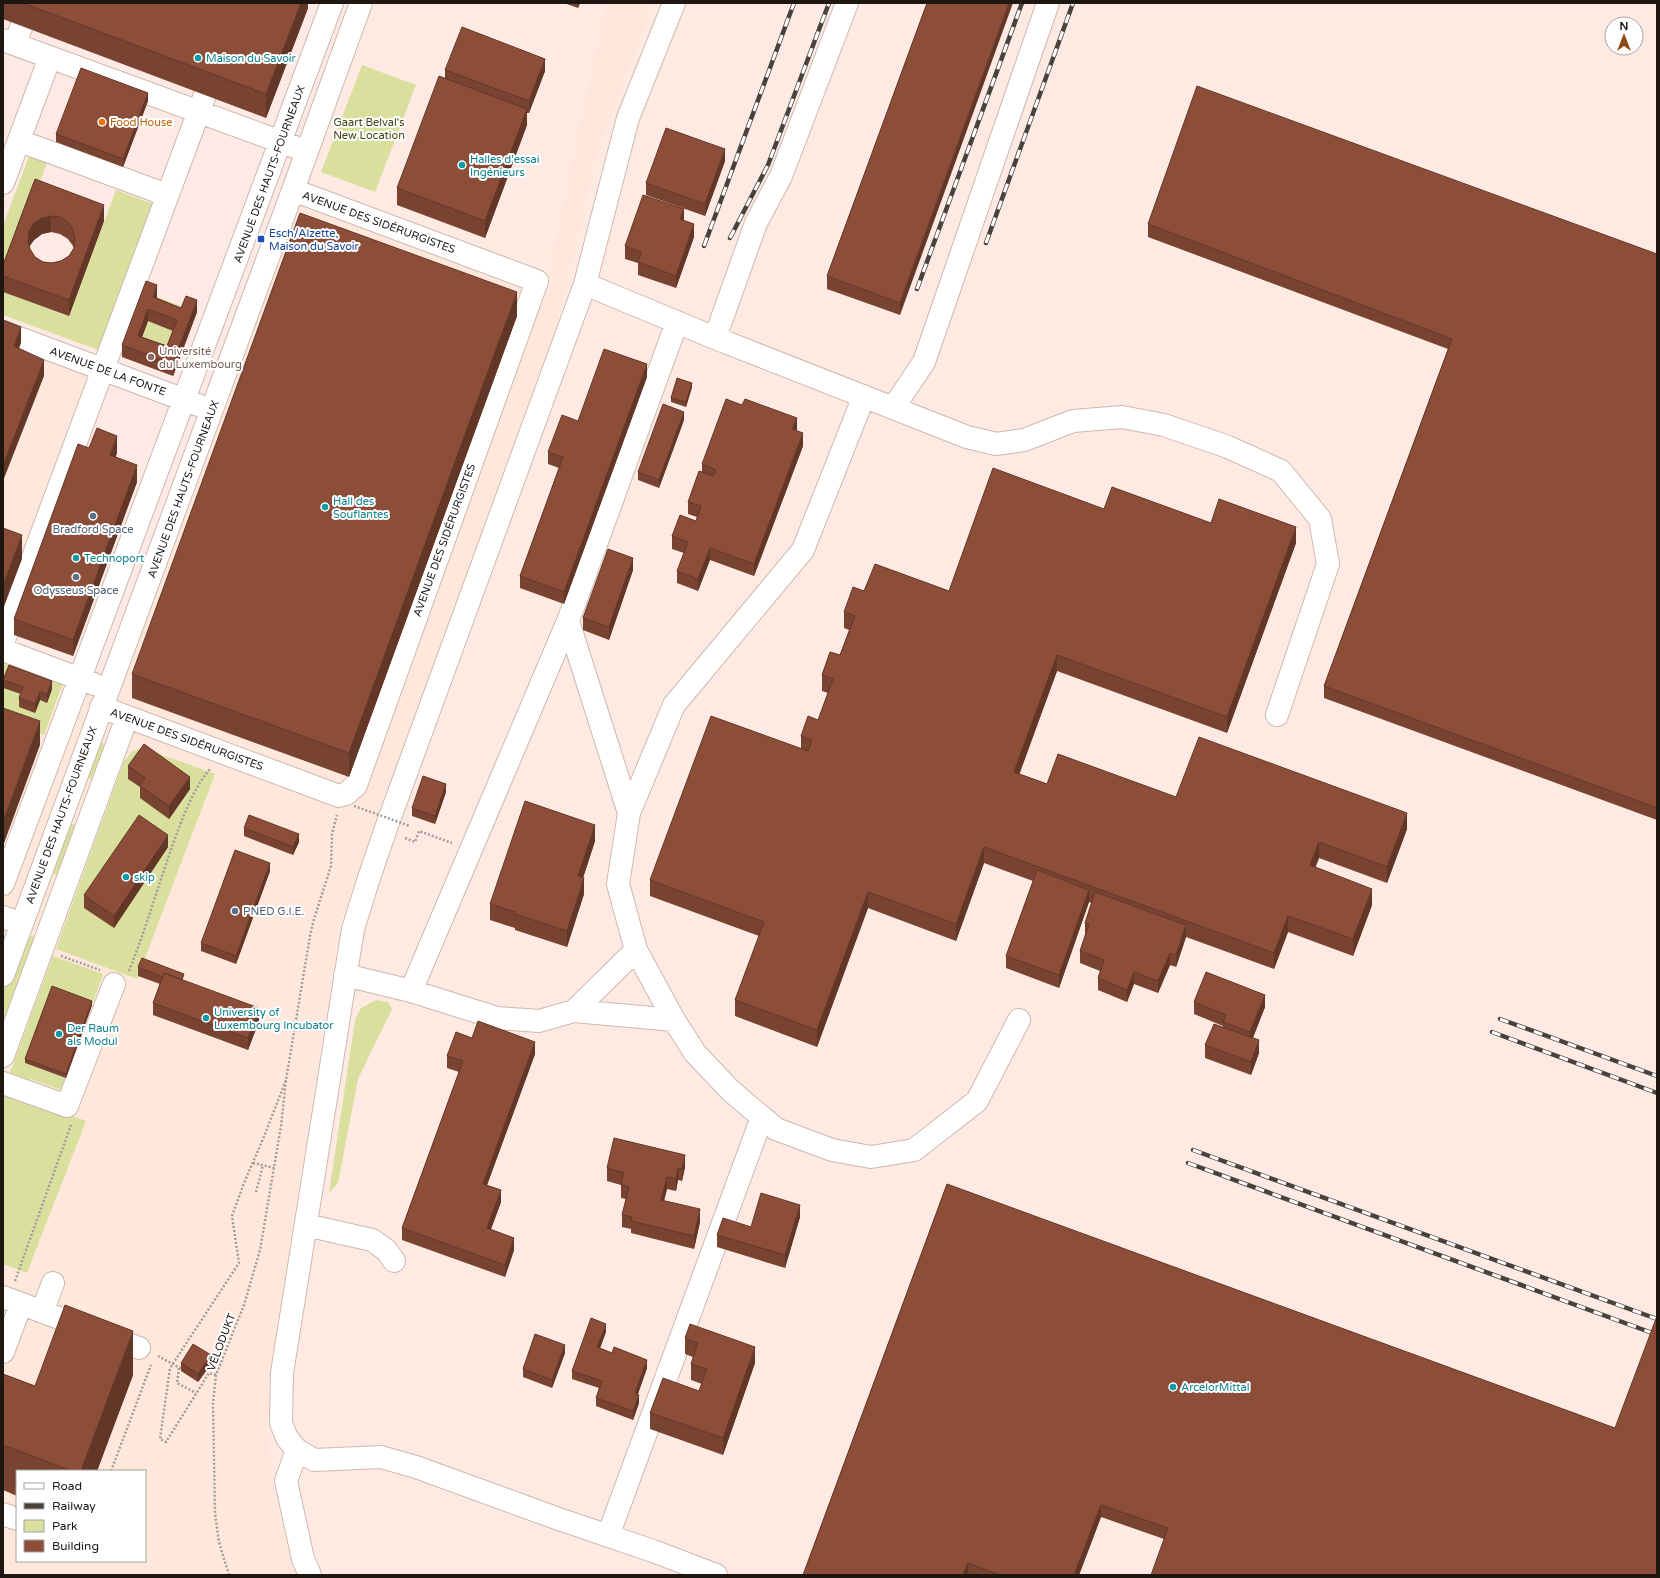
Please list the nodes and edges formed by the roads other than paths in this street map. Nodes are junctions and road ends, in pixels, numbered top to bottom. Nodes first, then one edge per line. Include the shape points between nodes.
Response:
1 (30, 3) edge
2 (332, 3) edge
3 (361, 3) edge
4 (674, 3) edge
5 (847, 3) edge
6 (1048, 3) edge
7 (9, 42) edge
8 (223, 46) edge
9 (50, 57) junction
10 (198, 112) junction
11 (19, 140) junction
12 (281, 142) junction
13 (307, 152) junction
14 (3, 183) edge
15 (293, 190) junction
16 (168, 195) junction
17 (585, 284) junction
18 (677, 322) junction
19 (3, 332) edge
20 (715, 338) junction
21 (103, 369) junction
22 (864, 396) junction
23 (184, 400) junction
24 (893, 408) junction
25 (212, 410) junction
26 (568, 622) junction
27 (3, 643) edge
28 (3, 651) edge
29 (80, 678) junction
30 (105, 698) junction
31 (1277, 715) dead end
32 (127, 717) junction
33 (48, 742) junction
34 (84, 755) junction
35 (630, 813) junction
36 (3, 884) edge
37 (12, 920) edge
38 (636, 950) junction
39 (3, 975) edge
40 (345, 975) junction
41 (115, 976) road end
42 (411, 991) junction
43 (574, 1011) junction
44 (674, 1020) junction
45 (1019, 1020) dead end
46 (3, 1056) edge
47 (3, 1083) edge
48 (762, 1117) junction
49 (306, 1225) junction
50 (394, 1261) dead end
51 (53, 1283) dead end
52 (11, 1300) edge
53 (42, 1312) junction
54 (3, 1352) edge
55 (149, 1355) road end
56 (297, 1450) junction
57 (3, 1514) edge
58 (16, 1519) edge
59 (608, 1536) junction
60 (310, 1575) edge
61 (716, 1575) edge

1 - 7 street
2 - 12 street, AVENUE DES HAUTS-FOURNEAUX
3 - 13 street, AVENUE DES HAUTS-FOURNEAUX
4 - 17 street via 628,118
5 - 20 street via 782,176 756,223
6 - 24 street via 924,362
7 - 9 street
8 - 10 street
9 - 10 street
9 - 11 street
10 - 12 street
10 - 16 street
11 - 14 street
11 - 16 street
12 - 13 street
12 - 23 street, AVENUE DES HAUTS-FOURNEAUX
13 - 15 street, AVENUE DES HAUTS-FOURNEAUX
15 - 25 street, AVENUE DES HAUTS-FOURNEAUX
15 - 32 street, AVENUE DES SIDÉRURGISTES via 538,282 356,785 346,794 347,801
16 - 21 street
17 - 18 street
17 - 40 street via 368,881 353,930
18 - 20 street
18 - 26 street
19 - 21 street, AVENUE DE LA FONTE
20 - 22 street
21 - 23 street, AVENUE DE LA FONTE
21 - 27 street via 26,545
22 - 24 street
22 - 35 street via 803,550 674,705
23 - 25 street, AVENUE DE LA FONTE
23 - 29 street, AVENUE DES HAUTS-FOURNEAUX
24 - 31 street via 967,437 996,444 1024,440 1073,422 1122,417 1193,434 1228,446 1281,471 1320,520 1328,564
25 - 30 street, AVENUE DES HAUTS-FOURNEAUX
26 - 35 street
26 - 42 street
28 - 29 street, AVENUE DES SIDÉRURGISTES
29 - 30 street, AVENUE DES SIDÉRURGISTES
29 - 33 street, AVENUE DES HAUTS-FOURNEAUX
30 - 32 street, AVENUE DES SIDÉRURGISTES
30 - 34 street, AVENUE DES HAUTS-FOURNEAUX
32 - 46 street
33 - 34 street
33 - 36 street, AVENUE DES HAUTS-FOURNEAUX via 28,796
34 - 37 street, AVENUE DES HAUTS-FOURNEAUX
35 - 38 street via 618,884
37 - 39 street, AVENUE DES HAUTS-FOURNEAUX
38 - 43 street
38 - 44 street
40 - 42 street
40 - 49 street
41 - 47 street via 67,1106
42 - 43 street via 498,1018 539,1021
43 - 44 street
44 - 48 street via 696,1053 731,1091
45 - 48 street via 977,1101 914,1150 871,1157 832,1150 776,1128
48 - 59 street
49 - 50 street via 372,1240 386,1250
49 - 56 street via 282,1374 281,1423 287,1438
51 - 53 street
52 - 53 street
52 - 54 street
53 - 55 street
56 - 59 street via 314,1460 381,1457
56 - 60 street via 286,1481 303,1559
57 - 58 street
59 - 61 street

